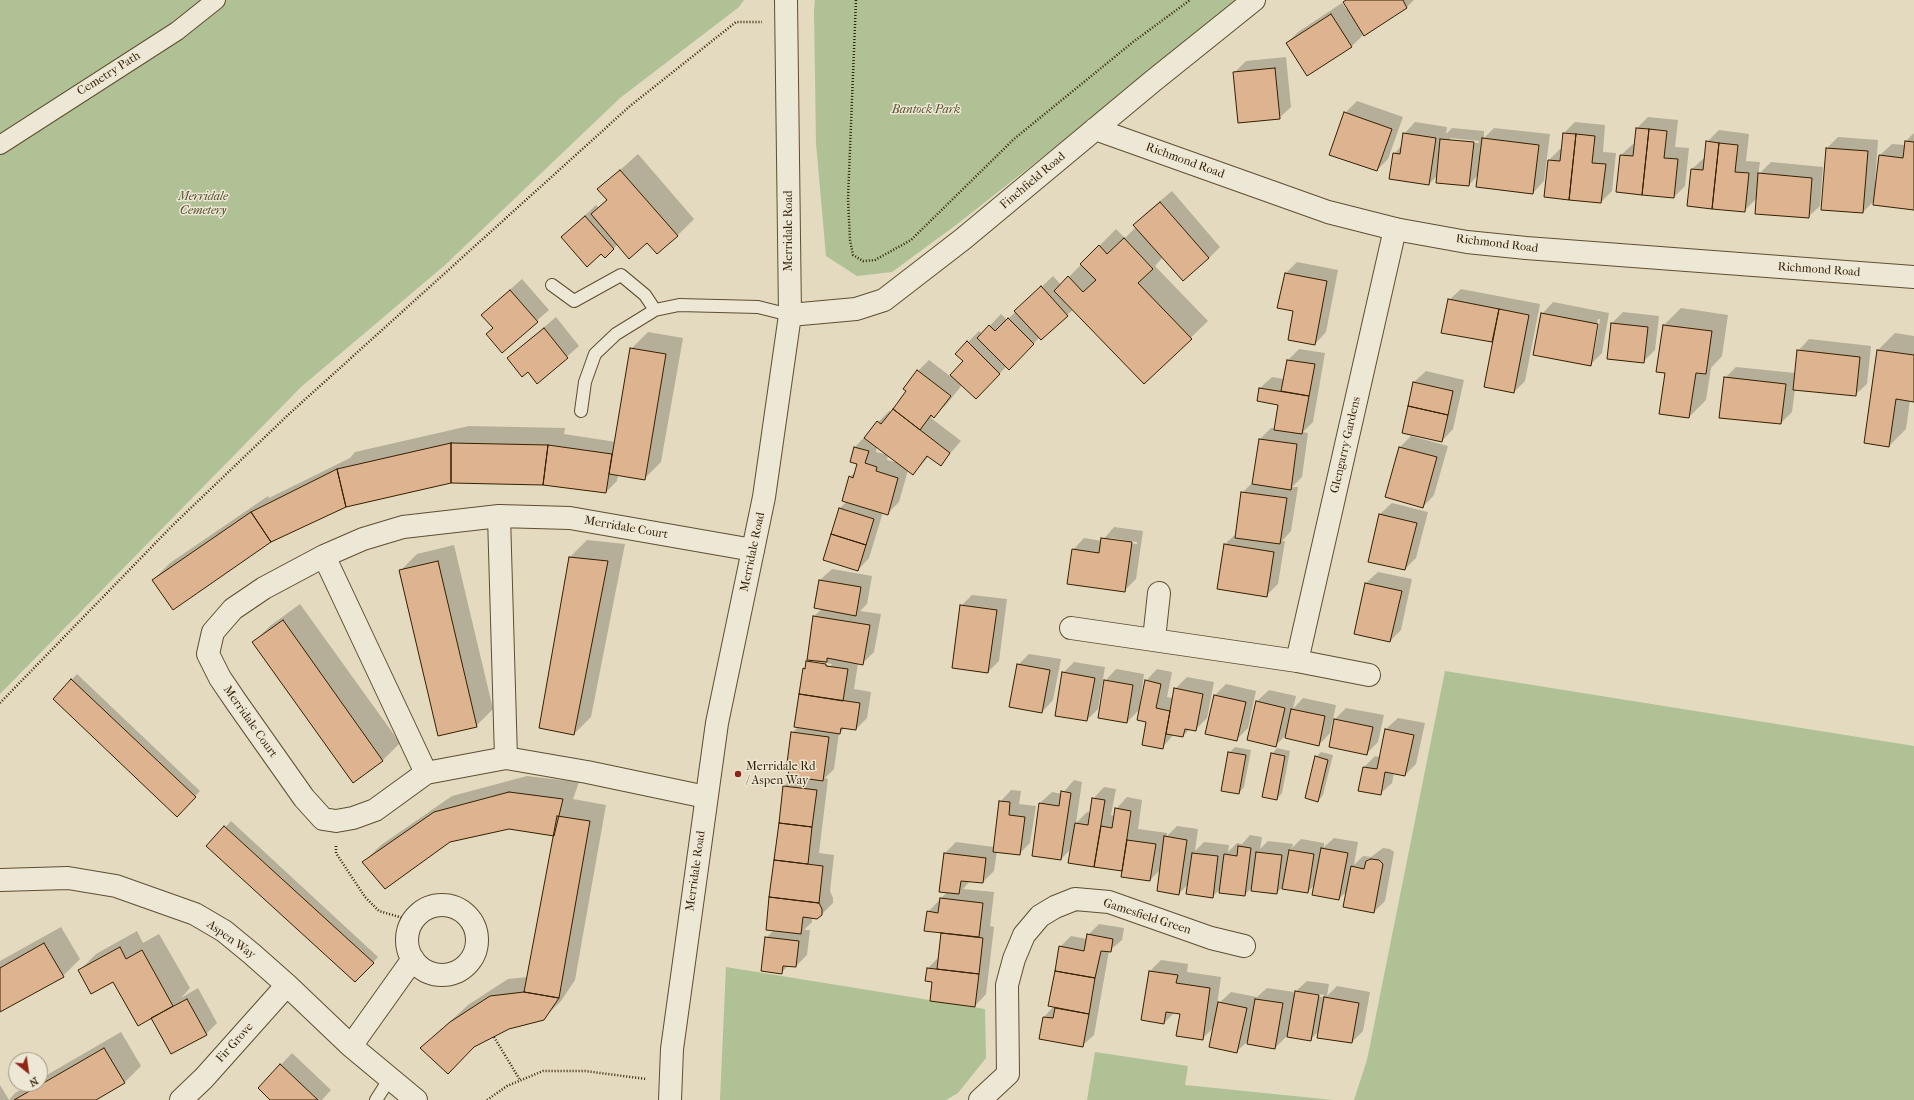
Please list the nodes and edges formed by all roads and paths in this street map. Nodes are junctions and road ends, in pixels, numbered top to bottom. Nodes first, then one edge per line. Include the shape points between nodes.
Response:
1 (216, 0) edge
2 (786, 0) edge
3 (856, 0) edge
4 (1190, 0) edge
5 (1254, 0) edge
6 (786, 23) junction
7 (1096, 129) junction
8 (0, 145) edge
9 (1395, 229) junction
10 (1914, 277) edge
11 (552, 285) dead end
12 (656, 310) junction
13 (790, 315) junction
14 (581, 411) dead end
15 (499, 516) junction
16 (753, 550) junction
17 (324, 556) junction
18 (1159, 593) dead end
19 (1071, 628) dead end
20 (1154, 639) junction
21 (1297, 662) junction
22 (1369, 675) dead end
23 (0, 703) edge
24 (506, 758) junction
25 (426, 773) junction
26 (706, 797) junction
27 (336, 821) junction
28 (0, 880) edge
29 (413, 921) junction
30 (1244, 946) dead end
31 (413, 959) junction
32 (287, 985) junction
33 (494, 1037) dead end
34 (351, 1046) junction
35 (390, 1078) junction
36 (520, 1080) junction
37 (670, 1091) edge
38 (181, 1100) edge
39 (376, 1100) edge
40 (416, 1100) edge
41 (487, 1100) edge
42 (980, 1100) edge

1 - 8 street, Cemetry Path via 177,31
2 - 6 street, Merridale Road
3 - 4 path via 848,199 853,255 863,261 875,260 911,240 1014,139 1133,42
5 - 7 street, Finchfield Road
6 - 13 street, Merridale Road
6 - 23 path via 736,22 630,106 288,414 172,526
7 - 9 street, Richmond Road via 1328,212
7 - 13 street, Finchfield Road via 963,240 884,300 856,309
9 - 10 street, Richmond Road via 1467,242 1526,248
9 - 21 street, Glengarry Gardens
11 - 12 lane via 574,301 621,275 645,295
12 - 13 lane via 679,305 758,307
12 - 14 lane via 616,334 595,354 586,382
13 - 16 street, Merridale Road via 764,497
15 - 16 street, Merridale Court via 570,518
15 - 17 street, Merridale Court via 403,527 363,539
15 - 24 street
16 - 26 street, Merridale Road via 717,723
17 - 25 street
17 - 27 street, Merridale Court via 264,588 233,609 213,632 208,654 220,678 304,798 323,819
18 - 20 street
19 - 20 street
20 - 21 street
21 - 22 street
24 - 25 street
24 - 26 street
25 - 27 street via 374,810
26 - 37 street, Merridale Road via 672,1049
27 - 29 path via 336,853 365,897 379,911
28 - 32 street, Aspen Way via 68,878 116,886 154,898 195,914 224,931
29 - 31 street via 407,940
29 - 31 street via 430,907 454,907 472,922 477,933 477,945 466,966 444,975 432,974 421,968
30 - 42 street, Gamesfield Green via 1211,938 1109,902 1075,899 1055,906 1040,916 1024,935 1014,959 1007,985 1008,1074
31 - 34 street
32 - 34 street, Aspen Way
32 - 38 street, Fir Grove via 204,1078
33 - 36 path
34 - 35 street, Aspen Way
35 - 39 lane
35 - 40 street, Aspen Way
36 - 37 path via 543,1071 585,1071
36 - 41 path

